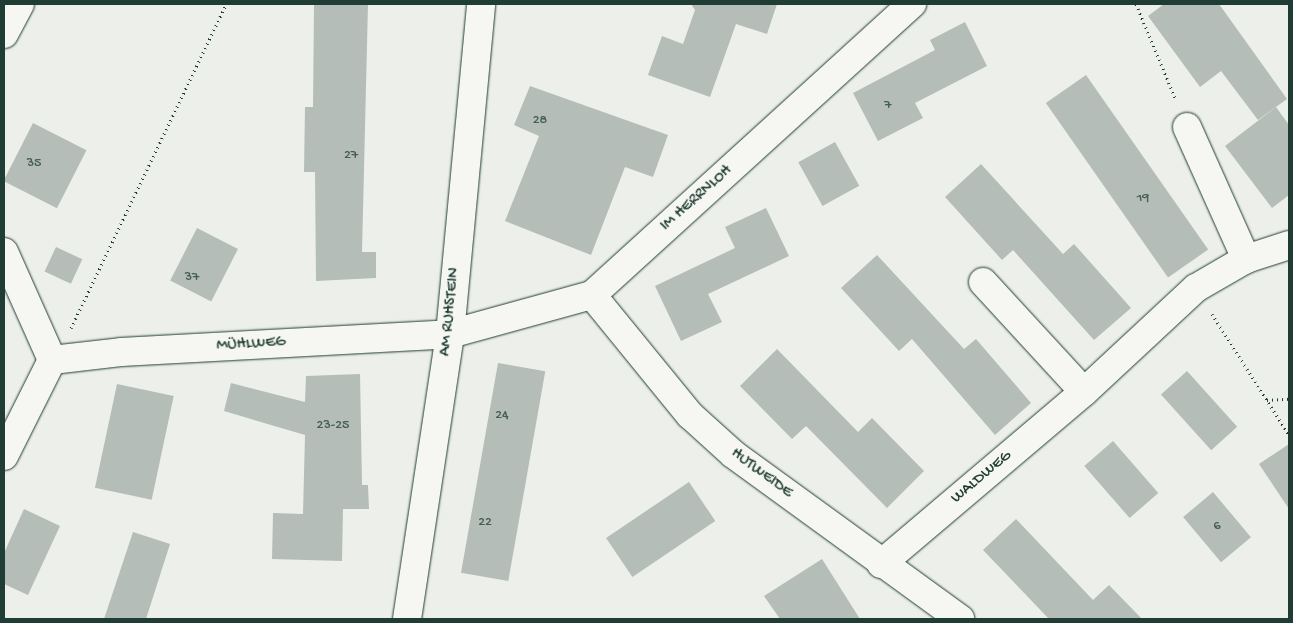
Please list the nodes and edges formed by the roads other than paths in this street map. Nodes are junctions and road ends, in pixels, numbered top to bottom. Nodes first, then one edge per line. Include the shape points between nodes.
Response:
1 (20, 4) edge
2 (481, 4) edge
3 (912, 4) edge
4 (4, 34) edge
5 (1187, 127) road end
6 (1289, 245) edge
7 (4, 252) edge
8 (1246, 259) junction
9 (983, 282) dead end
10 (592, 295) junction
11 (450, 334) junction
12 (59, 349) junction
13 (1084, 392) junction
14 (4, 456) edge
15 (881, 564) junction
16 (407, 619) edge
17 (960, 619) edge

1 - 4 street
2 - 11 street, AM RUHSTEIN
3 - 10 street, IM HERRNLOH
5 - 8 street
6 - 8 street, WALDWEG
7 - 12 street
8 - 13 street, WALDWEG via 1196,288
9 - 13 street
10 - 11 street, IM HERRNLOH
10 - 15 street, HUTWEIDE via 690,415 733,454
11 - 12 street, MÜHLWEG via 121,352
11 - 16 street, AM RUHSTEIN
12 - 14 street
13 - 15 street, WALDWEG
15 - 17 street, HUTWEIDE

